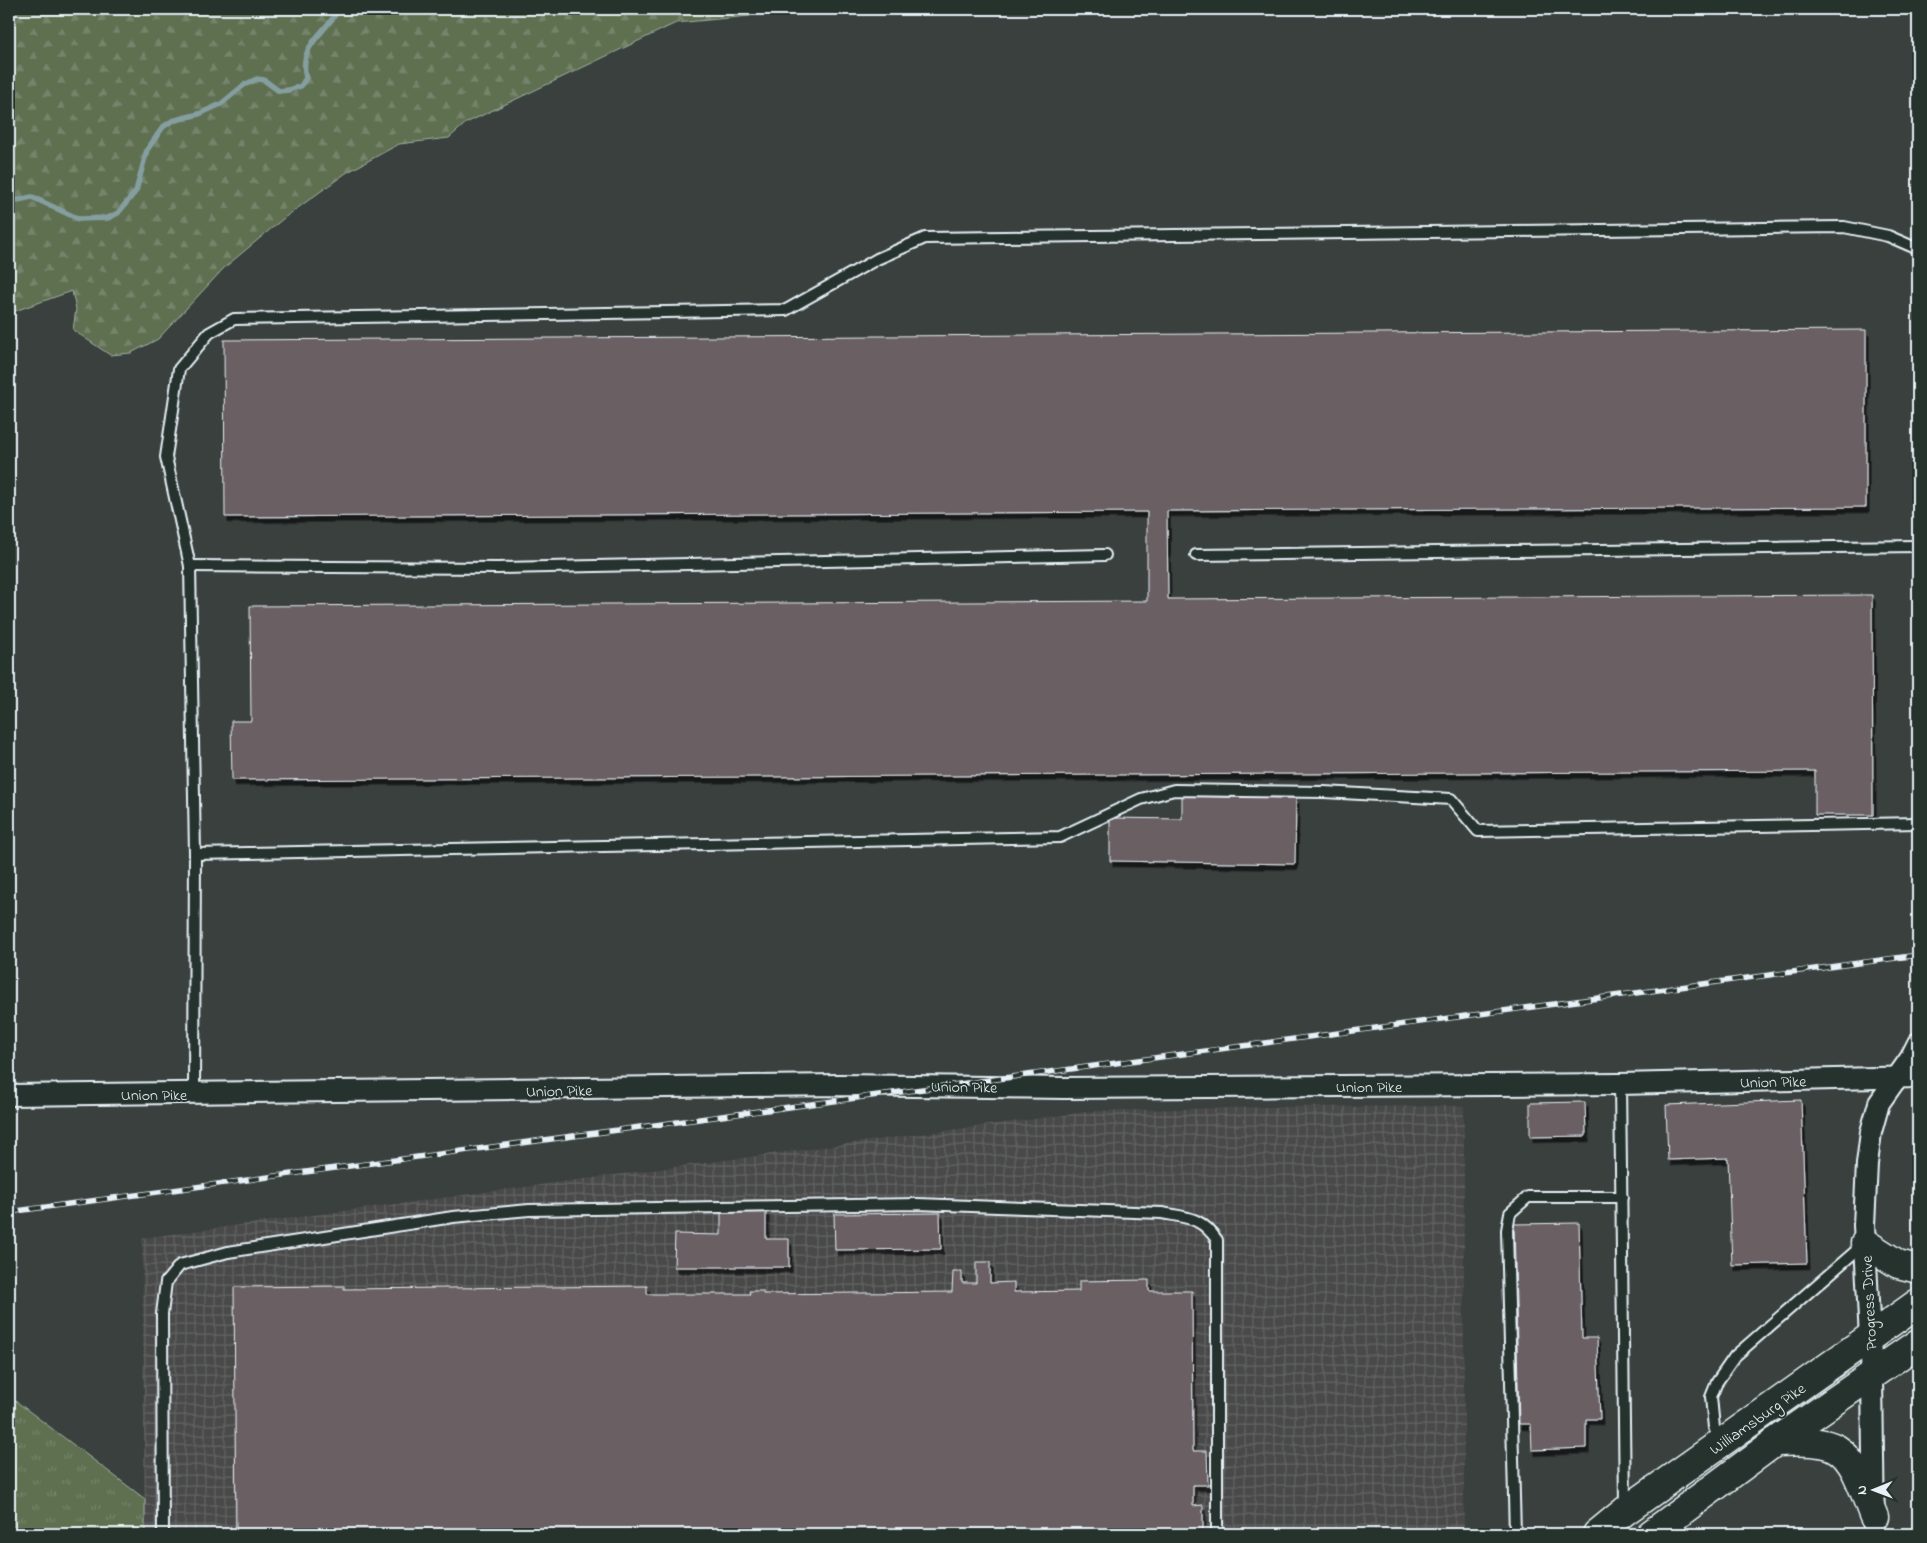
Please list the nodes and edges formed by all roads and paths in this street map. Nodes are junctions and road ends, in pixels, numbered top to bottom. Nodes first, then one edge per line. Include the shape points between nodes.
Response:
1 (1918, 249) edge
2 (1918, 546) edge
3 (1105, 555) dead end
4 (1196, 555) dead end
5 (190, 566) junction
6 (1918, 823) edge
7 (195, 854) junction
8 (1918, 1043) edge
9 (1918, 1077) edge
10 (1897, 1078) junction
11 (1620, 1084) junction
12 (194, 1094) junction
13 (9, 1095) edge
14 (1622, 1197) junction
15 (1865, 1243) junction
16 (1918, 1270) edge
17 (1918, 1303) edge
18 (1870, 1339) junction
19 (1918, 1344) edge
20 (1872, 1376) junction
21 (1775, 1442) junction
22 (1722, 1443) junction
23 (1625, 1511) junction
24 (1874, 1526) edge
25 (1665, 1528) edge
26 (162, 1534) edge
27 (1217, 1534) edge
28 (1515, 1534) edge
29 (1597, 1534) edge

1 - 5 lane via 1888,236 1844,226 925,238 877,259 786,310 234,319 209,333 179,369 166,457
2 - 4 lane
3 - 5 lane via 498,568
5 - 7 lane
6 - 7 lane via 1478,831 1451,799 1324,792 1174,790 1141,799 1060,836
7 - 12 lane
8 - 10 street, Progress Drive
9 - 10 street, Union Pike
10 - 11 street, Union Pike
10 - 15 street, Progress Drive via 1879,1103 1871,1132
11 - 12 street, Union Pike via 1064,1088 840,1085
11 - 14 lane
12 - 13 street, Union Pike
14 - 23 lane
14 - 28 lane via 1528,1197 1510,1213 1507,1230
15 - 16 main road via 1898,1264
15 - 18 street, Progress Drive
15 - 22 lane via 1735,1356 1711,1397 1714,1428
17 - 18 main road, Williamsburg Pike
18 - 20 street, Progress Drive
18 - 22 main road, Williamsburg Pike
19 - 20 main road, Williamsburg Pike
20 - 21 main road, Williamsburg Pike
20 - 24 street, Progress Drive
21 - 24 main road via 1808,1441 1836,1449 1852,1465
21 - 25 main road, Williamsburg Pike
22 - 23 main road, Williamsburg Pike
23 - 29 main road, Williamsburg Pike
26 - 27 lane via 162,1314 166,1282 180,1265 228,1252 336,1234 529,1210 918,1204 1162,1213 1196,1219 1208,1228 1217,1240

